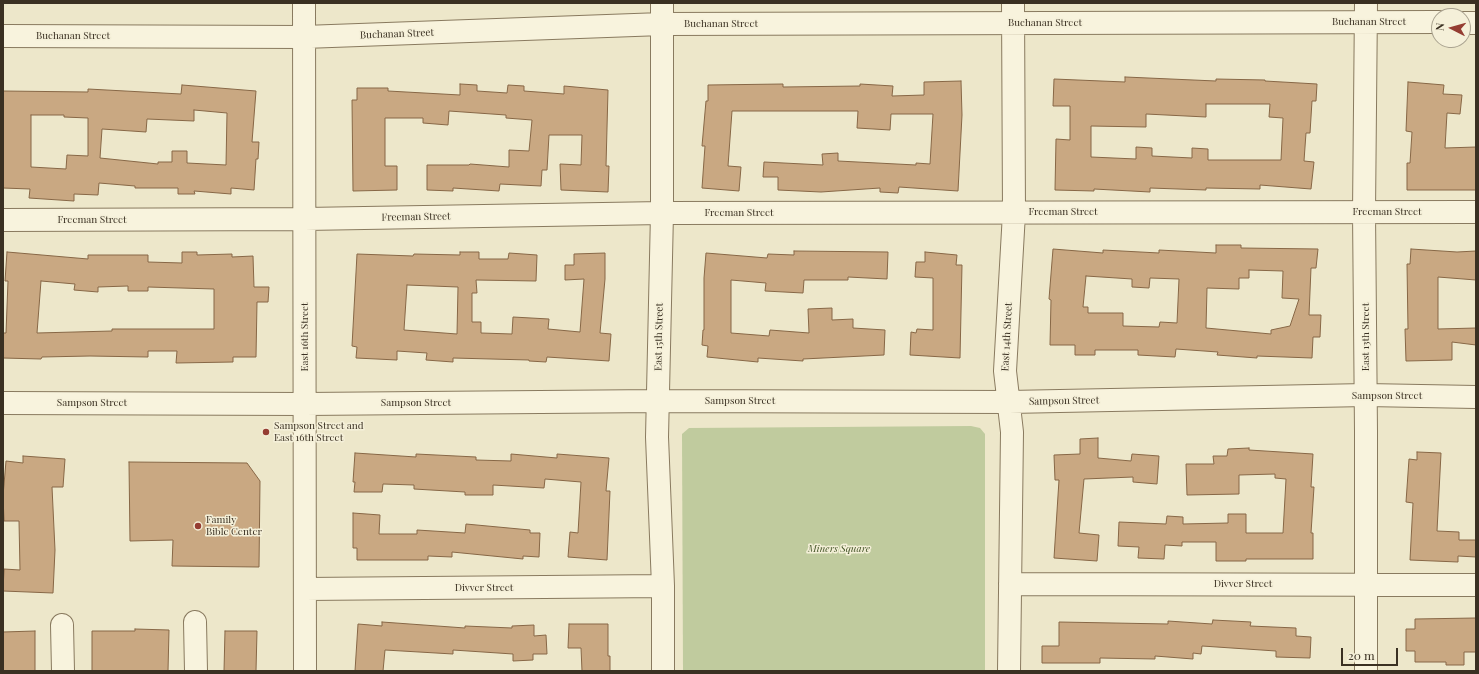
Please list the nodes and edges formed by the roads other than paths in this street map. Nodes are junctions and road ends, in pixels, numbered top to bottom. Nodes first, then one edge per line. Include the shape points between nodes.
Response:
1 (304, 3) edge
2 (1366, 12) edge
3 (1014, 13) edge
4 (662, 14) edge
5 (1431, 21) edge
6 (3, 36) edge
7 (304, 37) junction
8 (1014, 212) junction
9 (1364, 212) junction
10 (1476, 212) edge
11 (662, 213) junction
12 (305, 219) junction
13 (3, 220) edge
14 (1366, 395) junction
15 (1476, 397) edge
16 (658, 401) junction
17 (1009, 402) junction
18 (3, 403) edge
19 (305, 404) junction
20 (1010, 584) junction
21 (1365, 584) junction
22 (1476, 585) edge
23 (663, 586) junction
24 (305, 589) junction
25 (195, 622) dead end
26 (62, 625) dead end
27 (63, 671) edge
28 (196, 671) edge
29 (305, 671) edge
30 (663, 671) edge
31 (1009, 671) edge
32 (1366, 671) edge

1 - 7 street, East 16th Street
2 - 3 street, Buchanan Street
2 - 5 street, Buchanan Street
2 - 9 street, East 13th Street
3 - 4 street, Buchanan Street
3 - 8 street, East 14th Street
4 - 7 street, Buchanan Street
4 - 11 street, East 15th Street
6 - 7 street, Buchanan Street
7 - 12 street, East 16th Street
8 - 9 street, Freeman Street
8 - 11 street, Freeman Street
8 - 17 street, East 14th Street via 1005,370
9 - 10 street, Freeman Street
9 - 14 street, East 13th Street
11 - 12 street, Freeman Street
11 - 16 street, East 15th Street
12 - 13 street, Freeman Street
12 - 19 street, East 16th Street
14 - 15 street, Sampson Street
14 - 17 street, Sampson Street
14 - 21 street, East 13th Street
16 - 17 street, Sampson Street
16 - 19 street, Sampson Street
16 - 23 street, East 15th Street
17 - 20 street, East 14th Street via 1012,432
18 - 19 street, Sampson Street
19 - 24 street, East 16th Street
20 - 21 street, Divver Street
20 - 31 street, East 14th Street
21 - 22 street, Divver Street
21 - 32 street, East 13th Street
23 - 24 street, Divver Street
23 - 30 street, East 15th Street
24 - 29 street, East 16th Street
25 - 28 street
26 - 27 street

